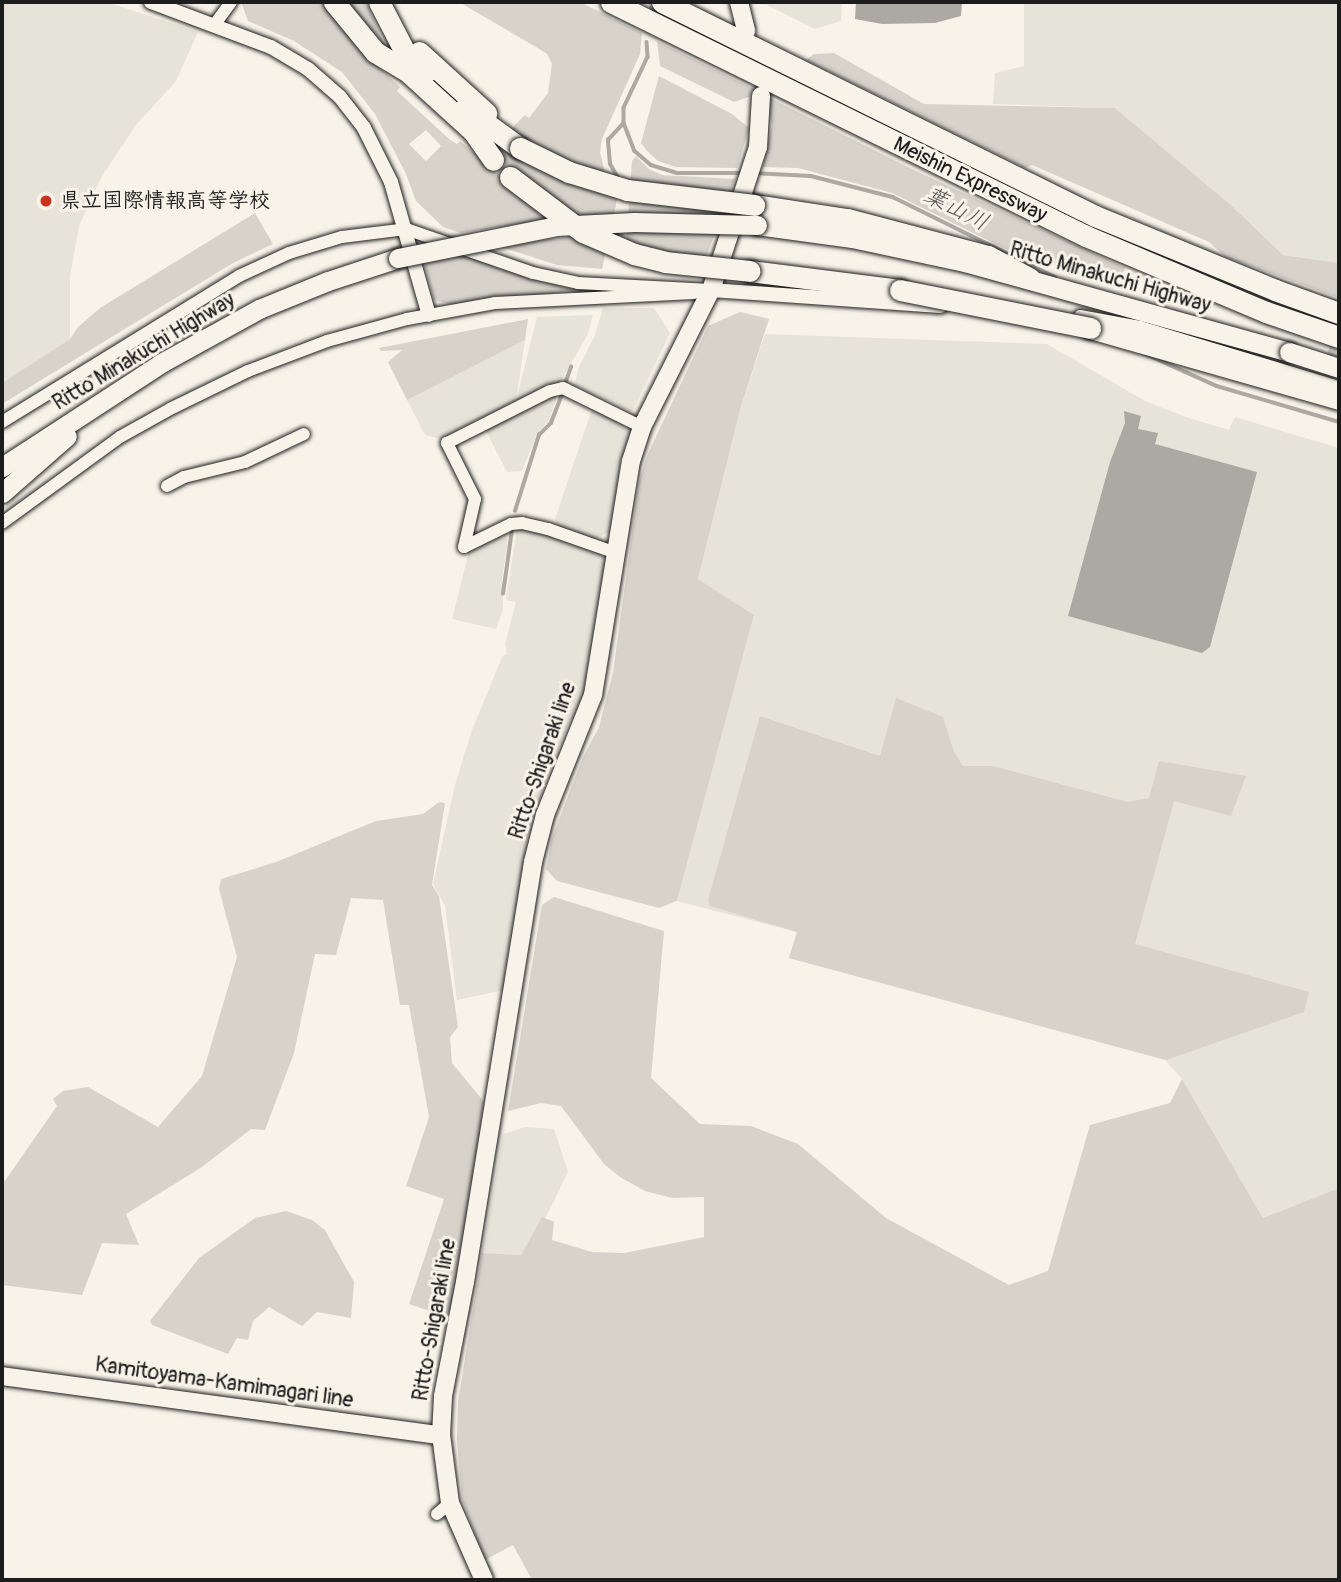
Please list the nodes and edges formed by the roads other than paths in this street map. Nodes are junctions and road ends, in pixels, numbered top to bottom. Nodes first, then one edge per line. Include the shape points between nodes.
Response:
1 (151, 2) edge
2 (230, 2) edge
3 (334, 2) edge
4 (379, 2) edge
5 (611, 2) edge
6 (662, 2) edge
7 (739, 2) edge
8 (215, 24) junction
9 (746, 31) dead end
10 (761, 96) dead end
11 (755, 215) junction
12 (406, 229) junction
13 (1029, 278) joint
14 (711, 290) junction
15 (1068, 313) joint
16 (1339, 313) edge
17 (429, 315) junction
18 (1339, 337) edge
19 (1336, 363) edge
20 (1321, 382) junction
21 (125, 385) junction
22 (1339, 387) edge
23 (1339, 399) edge
24 (2, 422) edge
25 (642, 427) junction
26 (304, 434) dead end
27 (2, 457) edge
28 (2, 467) edge
29 (167, 486) dead end
30 (2, 493) edge
31 (2, 523) edge
32 (616, 553) junction
33 (2, 1376) edge
34 (441, 1435) junction
35 (484, 1580) edge

1 - 8 street
2 - 8 street
3 - 23 highway, bridge via 376,52 407,71 473,131 510,177 583,232 634,254 679,264 900,290 1090,328
4 - 11 highway, bridge via 415,62 477,119 512,142 569,172 627,190
5 - 18 highway, Meishin Expressway via 1086,236 1266,312
6 - 16 highway, Meishin Expressway via 1095,216
7 - 9 main road
8 - 12 street via 271,47 308,69 340,97 378,152
10 - 14 main road, Ritto-Shigaraki line via 754,162
11 - 13 highway via 847,219 966,257 988,256
11 - 21 highway, Ritto Minakuchi Highway, bridge via 556,226 398,258 259,309
12 - 14 street via 578,283
12 - 17 street
12 - 24 street via 342,237 252,270
13 - 19 highway, Ritto Minakuchi Highway, bridge
14 - 15 street via 995,312
14 - 17 street via 674,296 495,303
14 - 25 main road, Ritto-Shigaraki line
15 - 20 street via 1140,327
17 - 31 street via 327,341 237,376 120,437
19 - 20 street
20 - 22 street
21 - 27 highway
21 - 28 highway, Ritto Minakuchi Highway
21 - 30 highway
25 - 32 main road, Ritto-Shigaraki line via 627,476
25 - 32 street via 563,388 447,443 475,499 464,547 522,523
26 - 29 street via 245,462 184,477
32 - 34 main road, Ritto-Shigaraki line via 593,695 545,815 533,862 443,1396
33 - 34 main road, Kamitoyama-Kamimagari line
34 - 35 main road, Ritto-Shigaraki line via 444,1509

